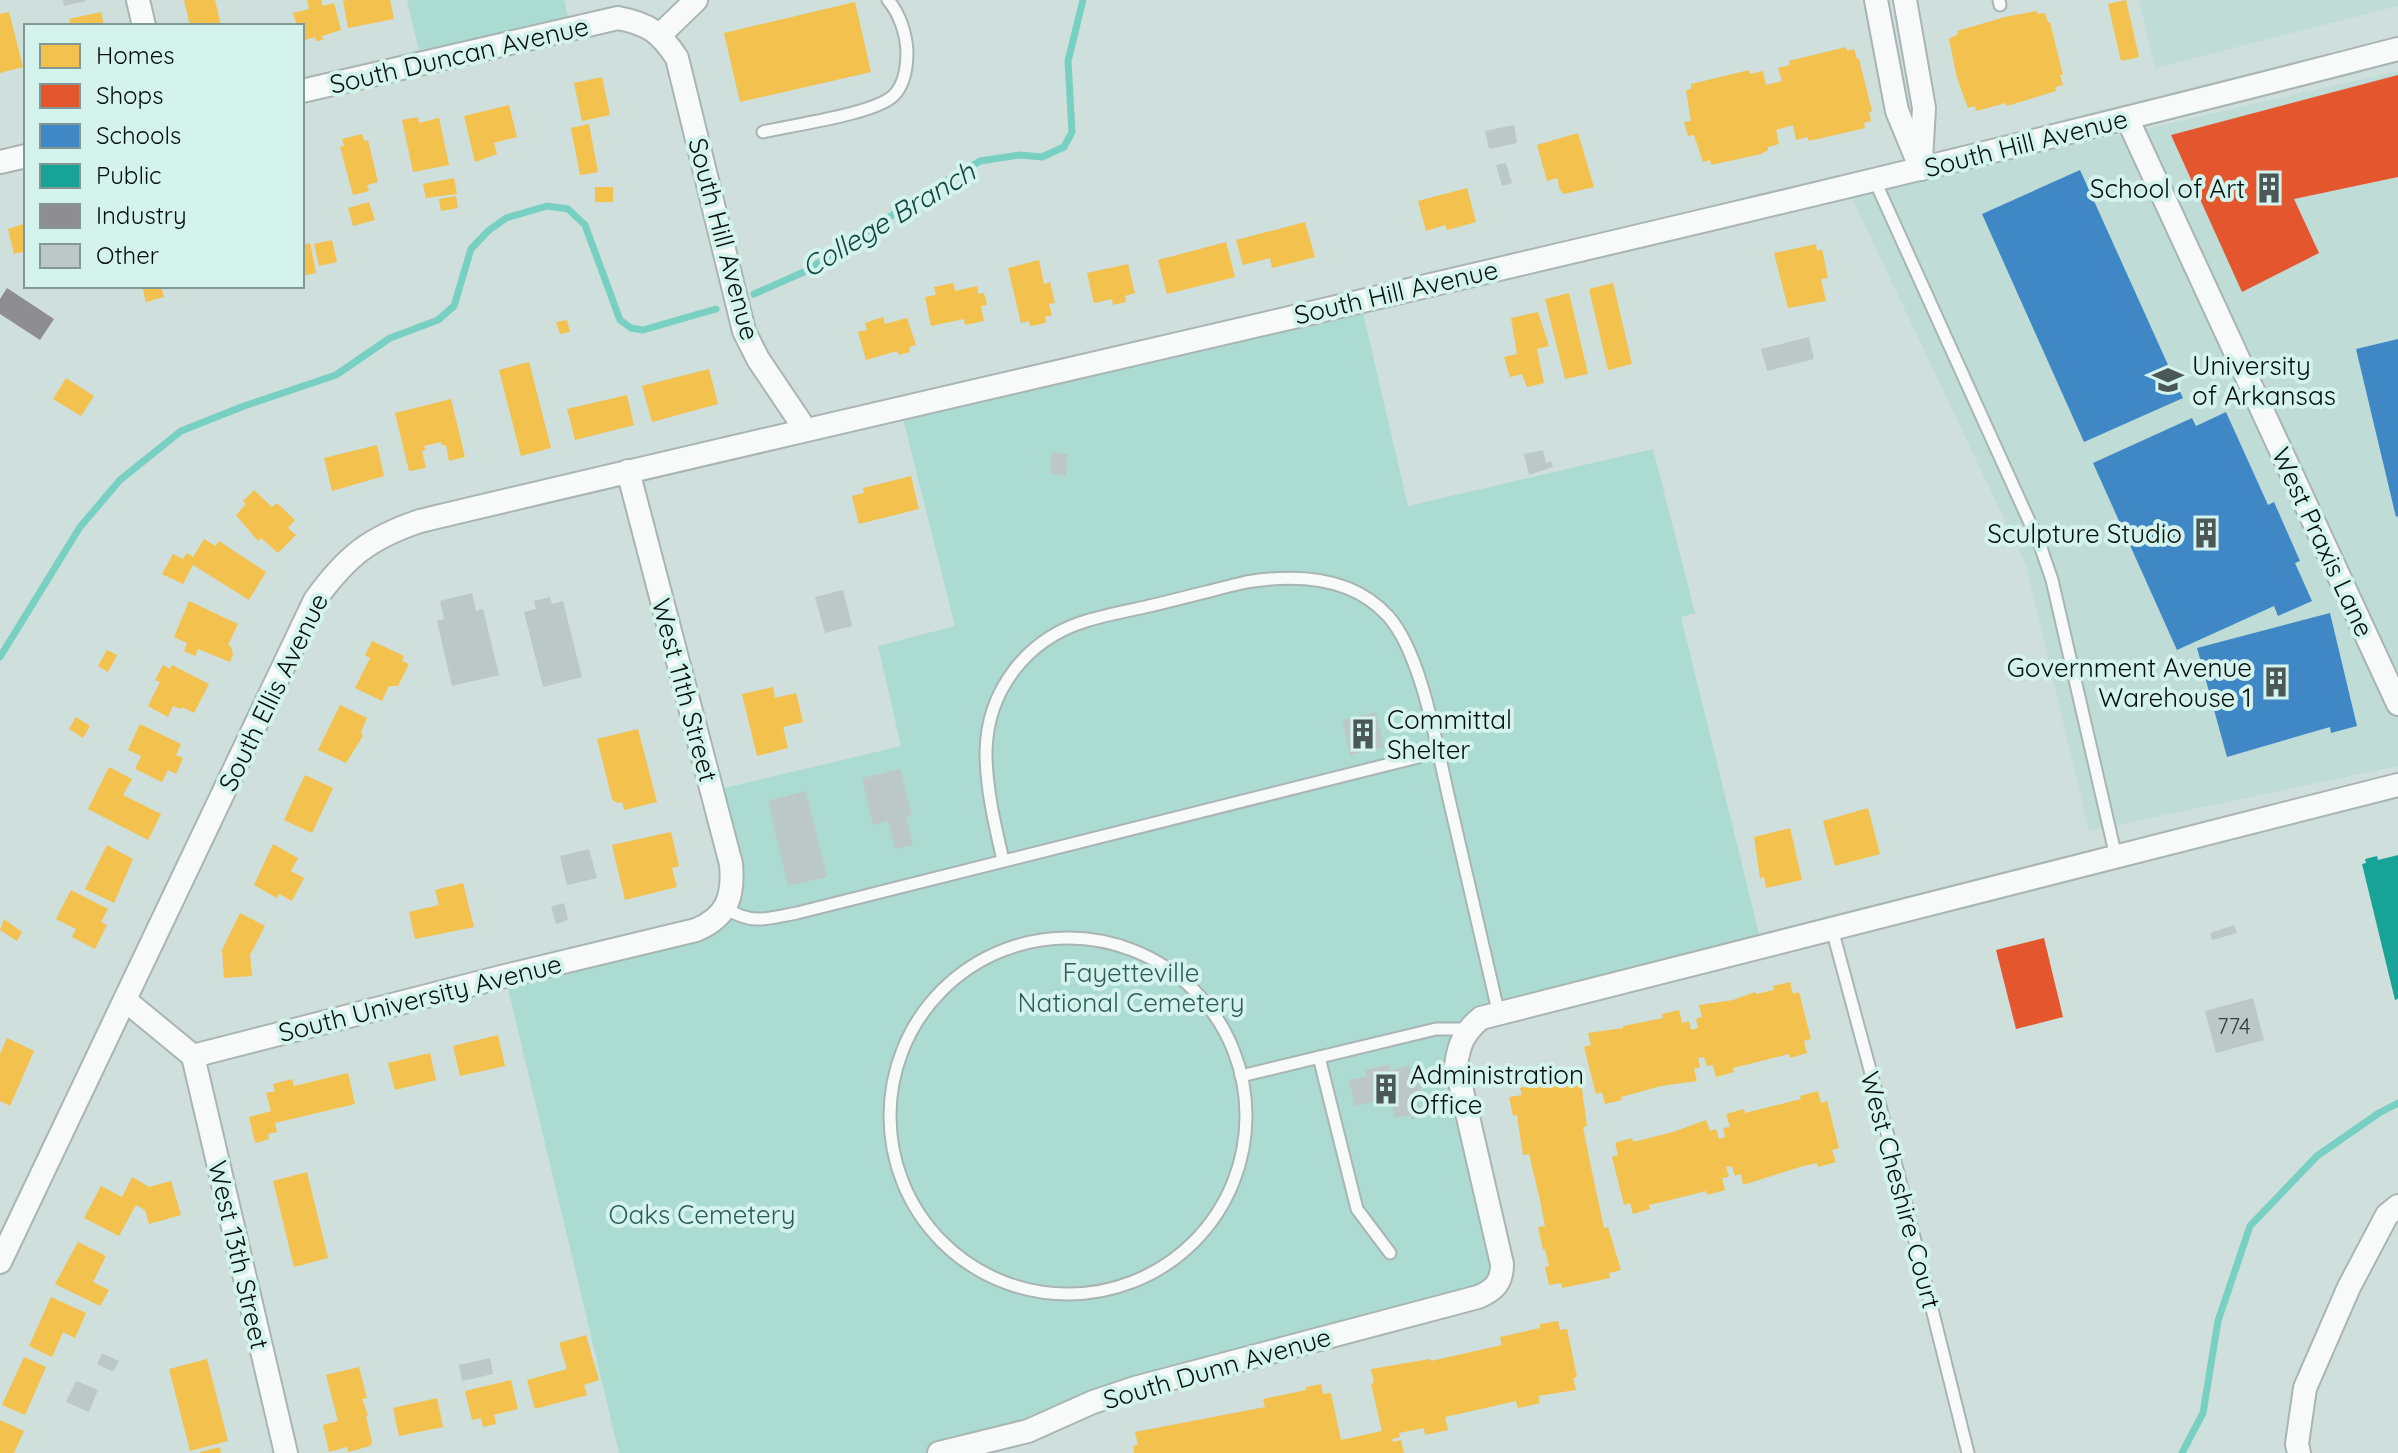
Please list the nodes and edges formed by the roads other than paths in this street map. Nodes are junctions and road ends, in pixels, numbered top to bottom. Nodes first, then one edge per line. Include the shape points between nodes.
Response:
1 (138, 0) edge
2 (696, 0) edge
3 (888, 0) edge
4 (1876, 0) edge
5 (1905, 0) edge
6 (144, 24) edge
7 (660, 35) junction
8 (2398, 49) edge
9 (304, 91) edge
10 (2127, 118) junction
11 (763, 132) dead end
12 (24, 156) edge
13 (0, 162) edge
14 (1921, 169) junction
15 (1875, 181) junction
16 (805, 429) junction
17 (628, 471) junction
18 (2398, 704) edge
19 (1438, 752) junction
20 (2398, 785) edge
21 (2116, 857) junction
22 (1003, 860) junction
23 (725, 908) junction
24 (1832, 929) junction
25 (125, 1000) junction
26 (1498, 1011) junction
27 (1468, 1029) junction
28 (193, 1056) junction
29 (1319, 1057) junction
30 (1241, 1076) junction
31 (2398, 1206) edge
32 (1390, 1253) dead end
33 (0, 1262) edge
34 (1031, 1442) edge
35 (286, 1453) edge
36 (939, 1453) edge
37 (1968, 1453) edge
38 (2299, 1453) edge

1 - 6 street
2 - 7 street
3 - 11 lane via 906,38 908,69 895,95 877,106
4 - 14 street via 1897,111
5 - 14 street via 1924,108
7 - 9 street, South Duncan Avenue via 640,22 618,18
7 - 16 street, South Hill Avenue via 677,58 744,331
8 - 10 street, South Hill Avenue
10 - 14 street, South Hill Avenue
10 - 18 street, West Praxis Lane
12 - 13 street
14 - 15 street, South Hill Avenue
15 - 16 street, South Hill Avenue
15 - 21 lane via 2040,545
16 - 17 street, South Ellis Avenue
17 - 23 street, West 11th Street via 731,864 733,886
17 - 25 street, South Ellis Avenue via 387,532 358,549 333,575 315,600
19 - 22 lane
19 - 22 lane via 1413,658 1388,616 1336,584 1271,578 1084,621 1029,652 995,699 986,753
19 - 26 lane
20 - 21 street
21 - 24 street
22 - 23 lane via 759,920 741,918
23 - 28 street, South University Avenue via 713,923 696,930
24 - 26 street
24 - 37 lane, West Cheshire Court
25 - 28 street
25 - 33 street, South Ellis Avenue
26 - 27 street
27 - 29 lane via 1436,1029
27 - 34 street, South Dunn Avenue via 1458,1046 1456,1065 1502,1264 1497,1286 1478,1297 1093,1402
28 - 35 street, West 13th Street
29 - 30 lane
29 - 32 lane via 1357,1209
30 - 30 lane via 1214,1015 1164,966 1099,941 1030,942 996,952 966,969 918,1019 893,1082 893,1150 920,1215 969,1265 1034,1291 1103,1291 1168,1264 1216,1215 1242,1150
31 - 38 street via 2387,1215 2349,1287 2305,1388
34 - 36 street, South Dunn Avenue

